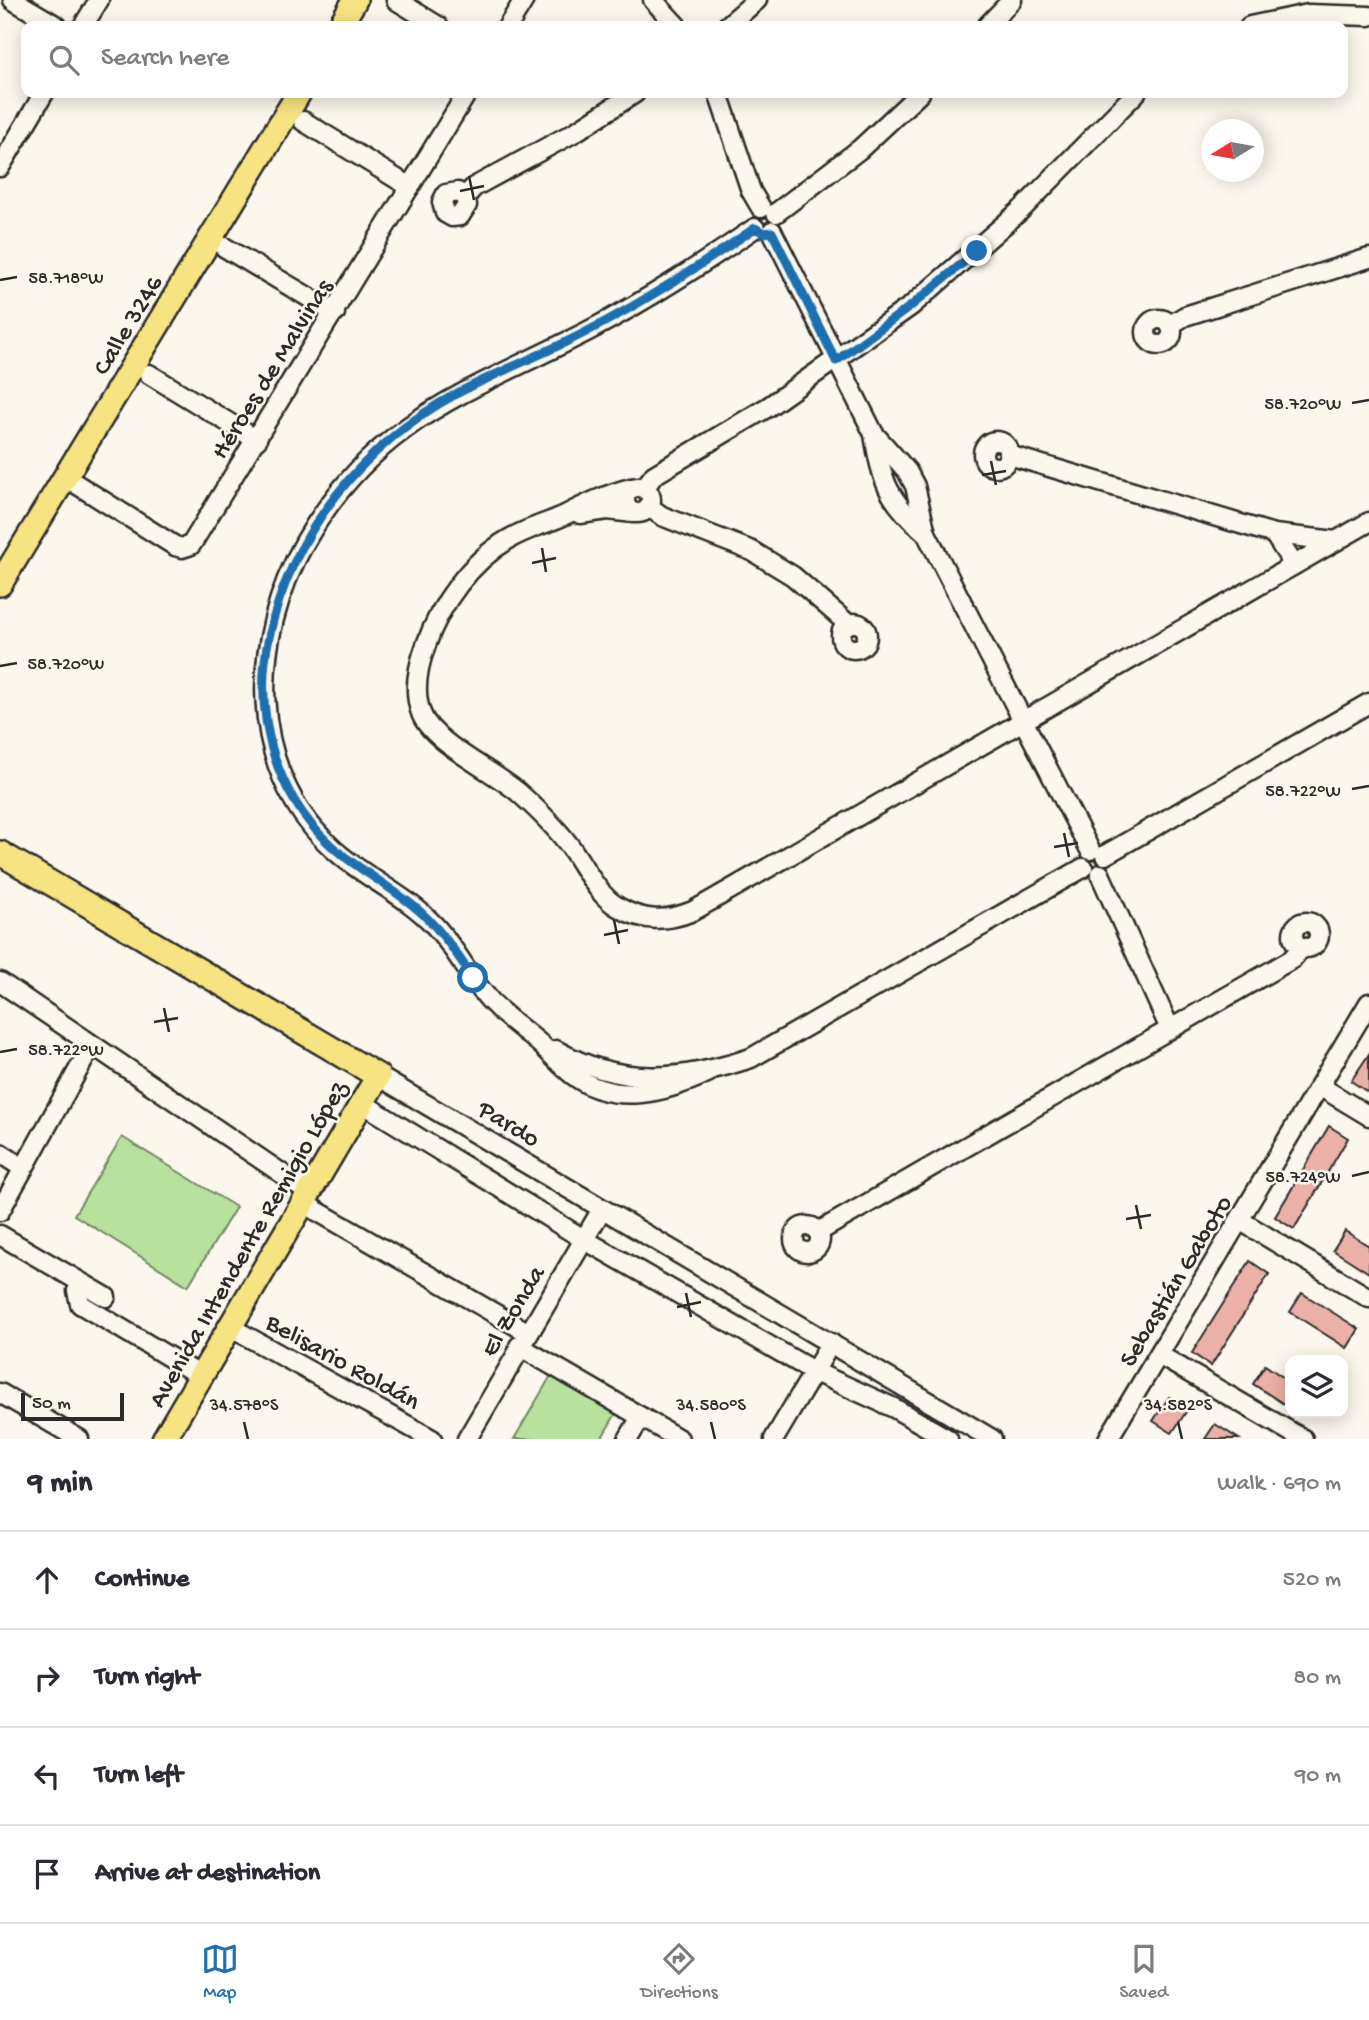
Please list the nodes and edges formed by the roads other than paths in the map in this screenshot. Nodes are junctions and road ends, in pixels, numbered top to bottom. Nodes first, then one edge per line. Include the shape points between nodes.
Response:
1 (13, 0) edge
2 (99, 0) edge
3 (355, 0) edge
4 (396, 0) edge
5 (524, 0) edge
6 (653, 0) edge
7 (757, 0) edge
8 (1012, 0) edge
9 (1369, 16) edge
10 (49, 21) edge
11 (86, 21) edge
12 (343, 21) edge
13 (430, 21) edge
14 (511, 21) edge
15 (672, 21) edge
16 (733, 21) edge
17 (992, 21) edge
18 (1274, 21) edge
19 (41, 98) edge
20 (296, 98) edge
21 (464, 98) edge
22 (627, 98) edge
23 (720, 98) edge
24 (915, 98) edge
25 (1131, 98) edge
26 (303, 121) dead end
27 (0, 167) edge
28 (410, 187) junction
29 (465, 197) dead end
30 (768, 211) junction
31 (763, 230) junction
32 (224, 247) dead end
33 (1369, 258) edge
34 (335, 313) junction
35 (1170, 324) dead end
36 (836, 361) junction
37 (149, 374) dead end
38 (874, 434) junction
39 (257, 440) junction
40 (1009, 455) dead end
41 (65, 477) junction
42 (638, 488) junction
43 (642, 510) junction
44 (556, 519) junction
45 (1369, 522) edge
46 (926, 533) junction
47 (1273, 534) junction
48 (1336, 541) junction
49 (1294, 565) junction
50 (0, 584) edge
51 (848, 624) dead end
52 (1369, 703) edge
53 (1024, 722) junction
54 (0, 853) edge
55 (1097, 853) junction
56 (1083, 868) junction
57 (1100, 874) junction
58 (1302, 947) dead end
59 (0, 982) edge
60 (1369, 1003) edge
61 (1170, 1029) junction
62 (531, 1037) junction
63 (92, 1045) junction
64 (709, 1072) junction
65 (619, 1073) junction
66 (377, 1076) junction
67 (1321, 1087) junction
68 (616, 1092) junction
69 (362, 1103) junction
70 (1369, 1116) edge
71 (0, 1153) edge
72 (23, 1168) junction
73 (306, 1197) junction
74 (602, 1209) junction
75 (0, 1212) edge
76 (1241, 1221) junction
77 (818, 1232) dead end
78 (0, 1235) edge
79 (585, 1240) junction
80 (83, 1284) junction
81 (106, 1297) dead end
82 (1369, 1298) edge
83 (230, 1327) junction
84 (523, 1339) junction
85 (831, 1343) junction
86 (1159, 1355) junction
87 (815, 1372) junction
88 (201, 1376) junction
89 (0, 1393) edge
90 (641, 1417) junction
91 (79, 1439) edge
92 (164, 1439) edge
93 (432, 1439) edge
94 (467, 1439) edge
95 (628, 1439) edge
96 (680, 1439) edge
97 (774, 1439) edge
98 (948, 1439) edge
99 (992, 1439) edge
100 (1108, 1439) edge
101 (1303, 1439) edge

1 - 10 street
2 - 11 street
3 - 12 main road
4 - 13 street
5 - 14 street
6 - 15 street
7 - 16 street
8 - 17 street
9 - 18 street via 1308,14
19 - 27 street
20 - 41 main road, Calle 3246
21 - 28 street, Héroes de Malvinas
22 - 29 street via 474,187
23 - 30 street via 746,175
24 - 30 street via 860,149
25 - 36 street via 977,251
26 - 28 street
28 - 34 street, Héroes de Malvinas
30 - 31 street via 778,221
31 - 36 street
31 - 62 street via 626,311 457,393 396,434 361,465 322,516 292,568 272,624 263,679 267,722 281,774 294,800 342,858 427,917 494,1006
32 - 34 street
33 - 35 street
34 - 39 street, Héroes de Malvinas
36 - 38 street
36 - 42 street
37 - 39 street
38 - 46 street via 915,486
38 - 46 street via 879,466 892,498
39 - 41 street, Héroes de Malvinas via 191,545 182,548
40 - 47 street
41 - 50 main road, Calle 3246
42 - 43 street via 652,497
42 - 44 street
43 - 44 street via 598,511
43 - 51 street via 752,551 793,576
44 - 53 street via 508,540 458,586 428,638 417,698 426,723 438,736 488,768 533,806 567,842 608,900 628,912 657,920 693,911
45 - 48 street
46 - 53 street
47 - 48 street
47 - 49 street
48 - 49 street
49 - 53 street
52 - 55 street
53 - 55 street
54 - 66 main road, Pardo
55 - 56 street via 1083,856
55 - 57 street via 1107,863
56 - 57 street via 1092,875
56 - 64 street via 772,1048
57 - 61 street
58 - 61 street via 1292,959
59 - 63 street
60 - 67 street, Sebastián Gaboto
61 - 77 street
62 - 65 street via 565,1055
62 - 68 street via 573,1075
63 - 72 street
63 - 73 street
64 - 65 street via 678,1077
64 - 68 street via 673,1089
65 - 68 street
66 - 69 main road, Avenida Intendente Remigio López
66 - 74 street, Pardo
67 - 70 street
67 - 76 street, Sebastián Gaboto
69 - 73 main road, Avenida Intendente Remigio López
69 - 79 street
71 - 72 street
72 - 75 street
73 - 83 main road, Avenida Intendente Remigio López
73 - 84 street
74 - 79 street, El Zonda
74 - 85 street, Pardo
76 - 82 street
76 - 86 street, Sebastián Gaboto
78 - 80 street
79 - 84 street, El Zonda
79 - 87 street
80 - 81 street
80 - 88 street via 77,1291 80,1304
83 - 88 main road, Avenida Intendente Remigio López
83 - 93 street, Belisario Roldán
84 - 90 street
84 - 94 street, El Zonda
85 - 87 street
85 - 99 street, Pardo
86 - 100 street, Sebastián Gaboto
86 - 101 street
87 - 97 street
87 - 98 street
88 - 92 main road, Avenida Intendente Remigio López
89 - 91 street
90 - 95 street
90 - 96 street

